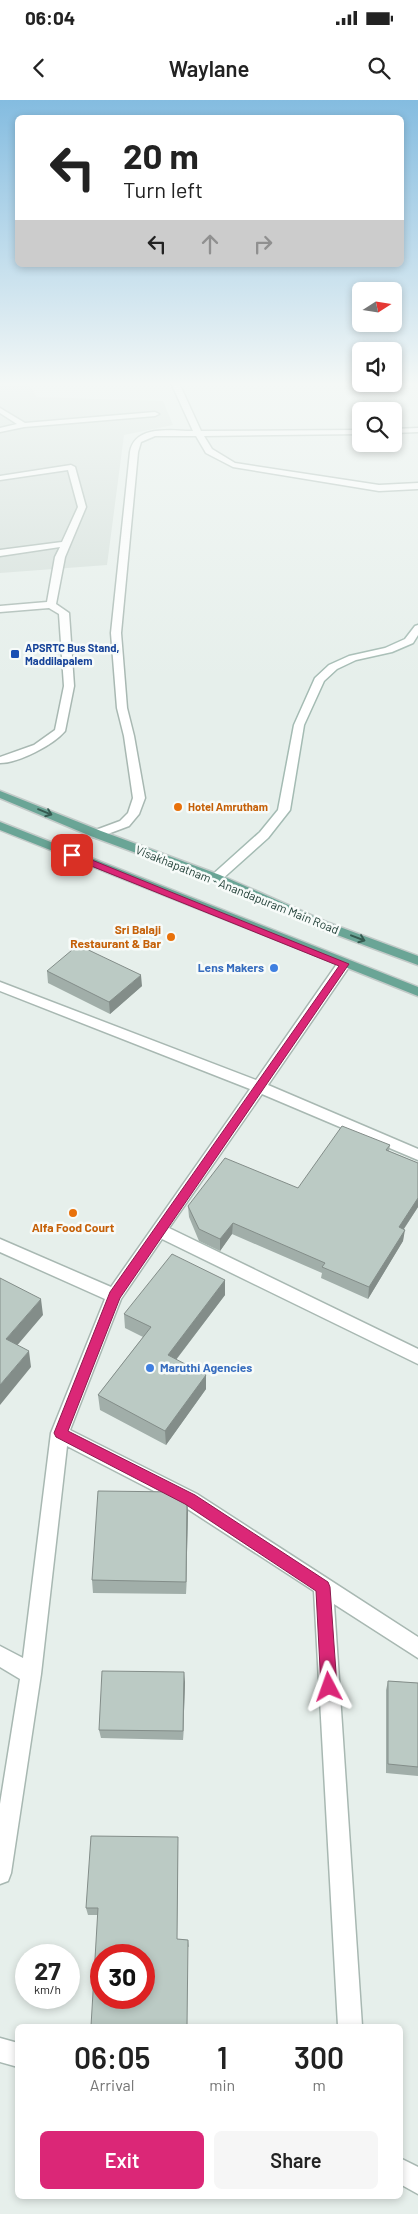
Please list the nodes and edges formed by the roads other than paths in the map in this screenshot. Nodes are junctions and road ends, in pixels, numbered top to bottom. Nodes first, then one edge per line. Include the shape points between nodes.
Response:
1 (75, 482) edge
2 (131, 482) edge
3 (339, 482) edge
4 (418, 486) edge
5 (65, 544) junction
6 (0, 553) edge
7 (51, 605) junction
8 (0, 609) edge
9 (418, 628) edge
10 (0, 760) edge
11 (0, 794) edge
12 (0, 826) edge
13 (96, 834) junction
14 (216, 878) junction
15 (418, 961) edge
16 (344, 964) junction
17 (0, 986) edge
18 (418, 992) edge
19 (259, 1087) junction
20 (418, 1155) edge
21 (159, 1230) junction
22 (0, 1245) edge
23 (114, 1296) junction
24 (418, 1358) edge
25 (60, 1433) junction
26 (323, 1587) junction
27 (418, 1648) edge
28 (0, 1656) edge
29 (30, 1674) junction
30 (0, 1873) edge
31 (350, 2024) edge
32 (0, 2050) edge
33 (15, 2053) edge
34 (403, 2172) edge
35 (418, 2181) edge

1 - 5 street via 82,506
2 - 13 street via 116,633 122,708 139,798 137,808 125,825
3 - 4 street via 379,488
5 - 6 street
5 - 7 street
7 - 8 street
7 - 10 street via 64,613 69,686 60,731 38,746
9 - 14 street via 409,641 332,667 319,680 299,725 284,810 264,835
11 -> 13 main road, Visakhapatnam - Anandapuram Main Road
12 - 16 main road
13 - 14 main road, Visakhapatnam - Anandapuram Main Road
14 -> 15 main road, Visakhapatnam - Anandapuram Main Road via 324,926
16 - 18 main road
16 - 19 street
17 - 19 street
19 - 20 street
19 - 21 street
21 - 23 street
21 - 24 street
22 - 23 street
23 - 25 street
25 - 26 street via 190,1500
25 - 29 street
26 - 27 street
26 - 31 street
28 - 29 street
29 - 30 street
32 - 33 street
34 - 35 street

